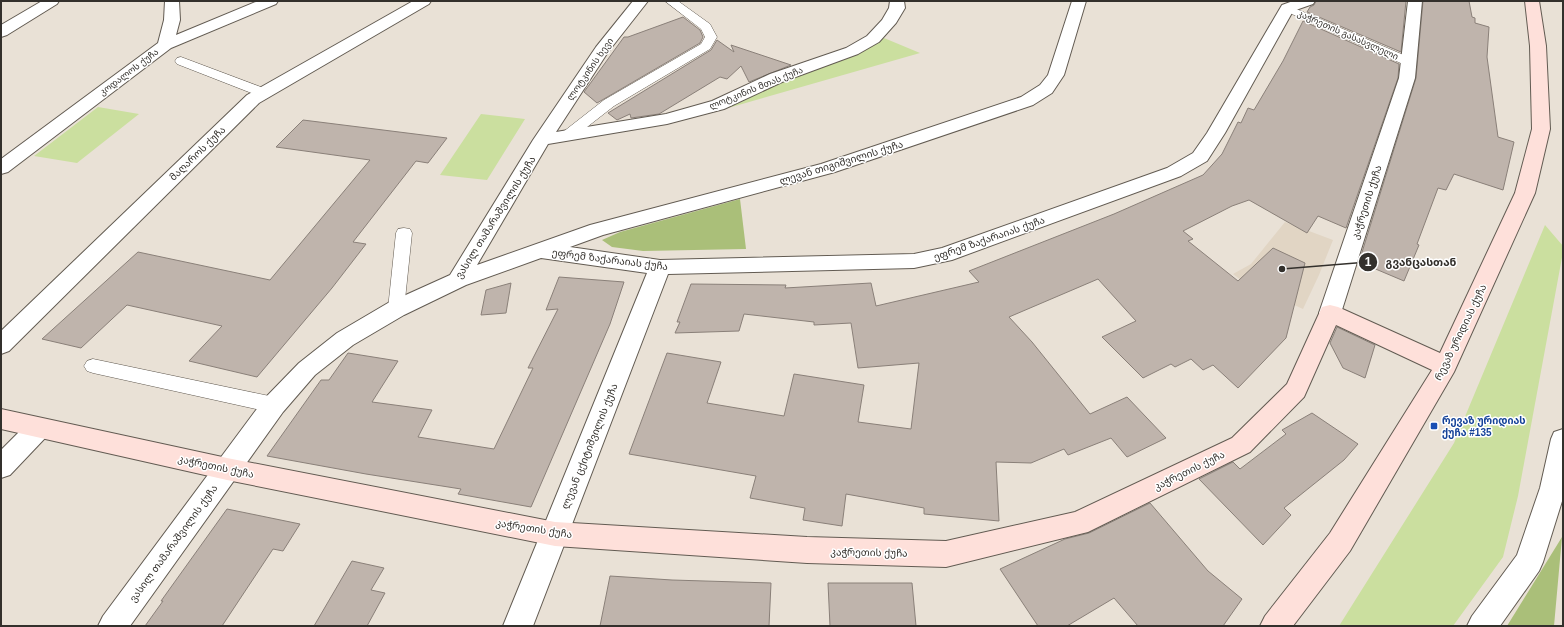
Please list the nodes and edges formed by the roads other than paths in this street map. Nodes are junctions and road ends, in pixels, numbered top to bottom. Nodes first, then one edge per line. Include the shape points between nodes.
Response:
1 (52, 1) edge
2 (172, 1) edge
3 (271, 1) edge
4 (424, 1) edge
5 (641, 1) edge
6 (671, 1) edge
7 (897, 1) edge
8 (1079, 1) edge
9 (1308, 1) edge
10 (1415, 1) edge
11 (1532, 1) edge
12 (1281, 5) edge
13 (1, 32) edge
14 (165, 45) junction
15 (181, 61) dead end
16 (1409, 62) junction
17 (264, 93) junction
18 (568, 135) junction
19 (542, 140) junction
20 (1, 168) edge
21 (404, 233) dead end
22 (540, 250) junction
23 (660, 267) junction
24 (458, 280) junction
25 (396, 309) junction
26 (1330, 313) junction
27 (1, 345) edge
28 (92, 366) dead end
29 (1446, 366) junction
30 (274, 405) junction
31 (1, 419) edge
32 (39, 428) junction
33 (1563, 440) edge
34 (1, 467) edge
35 (227, 469) junction
36 (555, 534) junction
37 (112, 626) edge
38 (518, 626) edge
39 (1275, 626) edge
40 (1482, 626) edge

1 - 13 street
2 - 14 street via 172,20
3 - 14 street, კოდალოს ქუჩა
4 - 17 street, მაღაროს ქუჩა
5 - 19 street, ლოტკინის ხევი via 602,50
6 - 18 lane via 706,27 711,37 706,46 609,103
7 - 18 street, ლოტკინის მთას ქუჩა via 897,8 888,23 873,39 852,51 776,78 718,105 667,119
8 - 22 street, ლევან თიგიშვილის ქუჩა via 1056,75 1046,89 1027,101 828,168 597,230
9 - 12 street
10 - 16 street, კაჭრეთის ქუჩა
11 - 29 street, რევაზ ურიდიას ქუჩა via 1538,46 1541,129 1526,193
12 - 16 lane, კაჭრეთის გასასვლელი
12 - 23 street, ეფრემ ზაქარაიას ქუჩა via 1216,133 1200,157 1174,172 946,255 914,261
14 - 20 street, კოდალოს ქუჩა
15 - 17 lane
16 - 26 street, კაჭრეთის ქუჩა via 1407,78
17 - 27 street, მაღაროს ქუჩა via 253,99
18 - 19 street, ლოტკინის მთას ქუჩა
19 - 24 street, ვასილ თამარაშვილის ქუჩა
21 - 25 lane
22 - 23 street, ეფრემ ზაქარაიას ქუჩა
22 - 24 street, ეფრემ ზაქარაიას ქუჩა
23 - 36 street, ლევან ცქიტიშვილის ქუჩა
24 - 25 street, ვასილ თამარაშვილის ქუჩა
25 - 30 street, ვასილ თამარაშვილის ქუჩა via 345,339 307,369
26 - 29 street
26 - 36 street, კაჭრეთის ქუჩა via 1296,390 1241,444 1079,523 946,554 808,550
28 - 30 lane
29 - 39 street, რევაზ ურიდიას ქუჩა via 1340,542
30 - 35 street, ვასილ თამარაშვილის ქუჩა
31 - 32 street, კაჭრეთის ქუჩა
32 - 34 street
32 - 35 street, კაჭრეთის ქუჩა
33 - 40 street via 1553,488 1529,562
35 - 36 street, კაჭრეთის ქუჩა
35 - 37 street, ვასილ თამარაშვილის ქუჩა
36 - 38 street, ლევან ცქიტიშვილის ქუჩა

